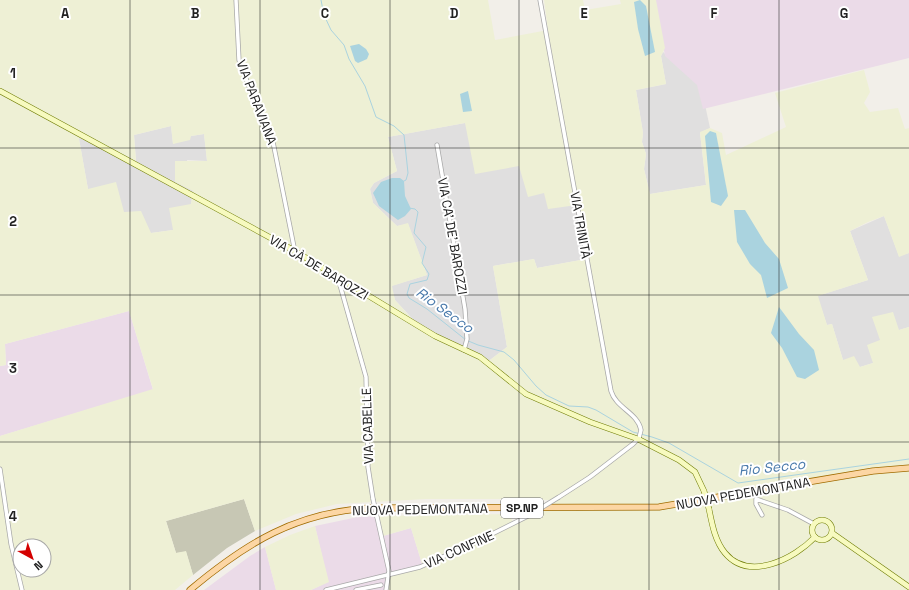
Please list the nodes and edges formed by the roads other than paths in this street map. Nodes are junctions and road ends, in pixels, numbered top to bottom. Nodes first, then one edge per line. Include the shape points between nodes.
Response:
1 (236, 0) edge
2 (540, 0) edge
3 (0, 91) edge
4 (437, 145) dead end
5 (293, 250) junction
6 (338, 278) junction
7 (464, 350) junction
8 (638, 438) junction
9 (909, 468) edge
10 (0, 469) edge
11 (762, 515) dead end
12 (814, 524) junction
13 (832, 533) junction
14 (815, 537) junction
15 (388, 575) junction
16 (344, 585) junction
17 (381, 585) dead end
18 (909, 587) edge
19 (22, 590) edge
20 (190, 590) edge
21 (326, 590) edge
22 (346, 590) edge
23 (356, 590) edge
24 (386, 590) edge

1 - 5 street, VIA PARAVIANA via 239,60 272,137
2 - 8 street, VIA TRINITÀ via 610,391 615,400 640,425 641,432
3 - 5 street, VIA CÀ DE BAROZZI
4 - 7 street, VIA CA' DE' BAROZZI via 466,308 467,341
5 - 6 street, VIA CÀ DE BAROZZI
6 - 7 street, VIA CÀ DE BAROZZI via 434,336
6 - 15 street, VIA CABELLE, bridge via 366,377 368,467 389,569
7 - 8 street, VIA CÀ DE BAROZZI via 480,357 526,394 583,420
8 - 14 street, VIA CÀ DE BAROZZI, bridge via 689,467 699,478 720,546 732,559 746,566 758,567 774,563 804,547
8 - 15 street, VIA CONFINE, bridge via 590,477 528,516 420,567
9 - 20 main road, NUOVA PEDEMONTANA / SP.NP via 873,471 658,507 372,508 336,512 300,522 263,537 231,557
10 - 19 street via 11,544
11 - 12 street via 756,499 788,510
12 - 13 street via 819,520 825,520 830,524
12 - 14 street via 812,531
13 - 14 street via 824,540
13 - 18 street
15 - 16 street, VIA CONFINE
15 - 24 street, VIA CABELLE
16 - 21 street, VIA CONFINE
16 - 22 street
17 - 23 street

